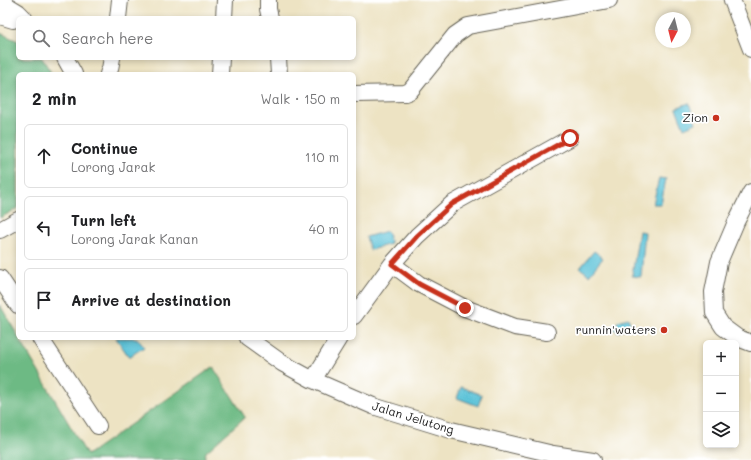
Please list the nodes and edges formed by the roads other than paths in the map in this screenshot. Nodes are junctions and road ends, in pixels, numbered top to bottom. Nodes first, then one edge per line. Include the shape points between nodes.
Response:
1 (120, 0) edge
2 (225, 0) edge
3 (268, 0) edge
4 (609, 0) edge
5 (732, 0) edge
6 (0, 1) edge
7 (118, 16) edge
8 (224, 16) edge
9 (270, 16) edge
10 (11, 18) edge
11 (751, 49) edge
12 (66, 60) edge
13 (112, 60) edge
14 (221, 60) edge
15 (278, 60) edge
16 (73, 72) edge
17 (109, 72) edge
18 (220, 72) edge
19 (278, 72) edge
20 (356, 94) edge
21 (570, 138) dead end
22 (751, 192) edge
23 (16, 221) edge
24 (0, 230) edge
25 (392, 264) junction
26 (0, 278) edge
27 (16, 303) edge
28 (356, 313) edge
29 (547, 332) dead end
30 (41, 340) edge
31 (250, 340) edge
32 (339, 340) edge
33 (751, 344) edge
34 (313, 380) junction
35 (98, 426) dead end
36 (593, 460) edge

1 - 7 street
2 - 8 street
3 - 9 street
4 - 20 street via 468,26 455,36 410,91
5 - 11 street
6 - 10 street via 18,12
12 - 16 street
13 - 17 street
14 - 18 street
15 - 19 street
21 - 25 street via 452,204 417,236
22 - 33 street via 720,262 713,292 714,313 723,327
23 - 24 street
25 - 28 street
25 - 29 street via 419,284 465,308 515,327
26 - 27 street
30 - 35 street
31 - 34 street, Jalan Jelutong via 282,363
32 - 34 street
34 - 36 street, Jalan Jelutong via 373,406 451,430 553,454

